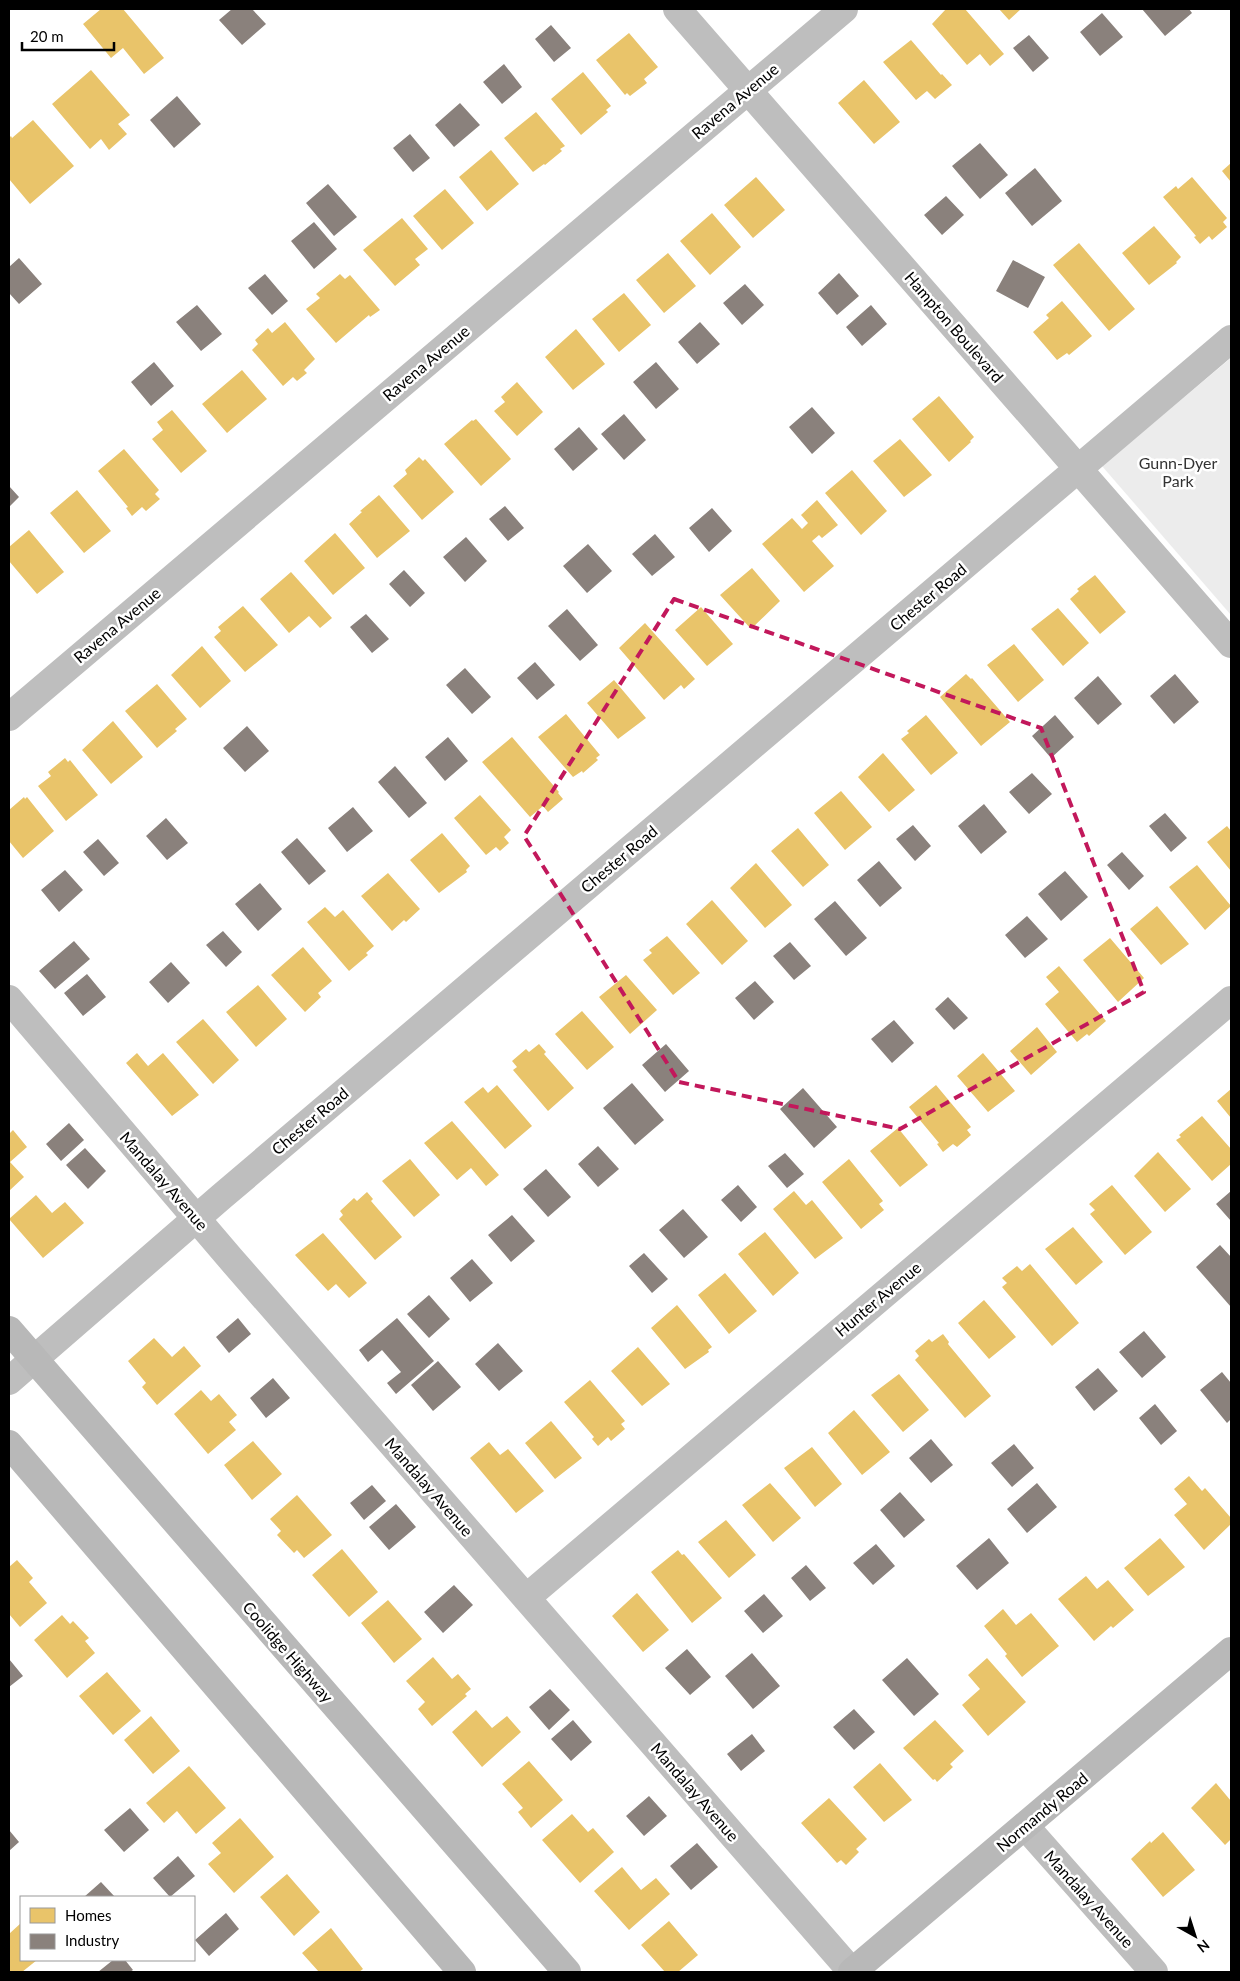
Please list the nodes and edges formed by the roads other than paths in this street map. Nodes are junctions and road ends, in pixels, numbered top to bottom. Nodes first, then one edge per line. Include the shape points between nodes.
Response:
1 (677, 9) edge
2 (844, 9) edge
3 (748, 90) junction
4 (1231, 339) edge
5 (1078, 469) junction
6 (1231, 644) edge
7 (9, 717) edge
8 (9, 999) edge
9 (1231, 1000) edge
10 (197, 1219) junction
11 (9, 1330) edge
12 (34, 1359) junction
13 (9, 1381) edge
14 (9, 1444) edge
15 (526, 1598) junction
16 (1231, 1651) edge
17 (1025, 1826) junction
18 (462, 1972) edge
19 (567, 1972) edge
20 (852, 1972) edge
21 (1154, 1972) edge

1 - 3 street, Hampton Boulevard
2 - 3 street, Ravena Avenue
3 - 5 street, Hampton Boulevard
3 - 7 street, Ravena Avenue
4 - 5 street, Chester Road
5 - 6 street, Hampton Boulevard
5 - 10 street, Chester Road
8 - 10 street, Mandalay Avenue
9 - 15 street, Hunter Avenue
10 - 12 street, Chester Road
10 - 15 street, Mandalay Avenue
11 - 12 main road, Coolidge Highway
12 - 13 street, Chester Road
12 - 19 main road, Coolidge Highway
14 - 18 main road
15 - 20 street, Mandalay Avenue
16 - 17 main road, Normandy Road
17 - 20 main road, Normandy Road
17 - 21 street, Mandalay Avenue

